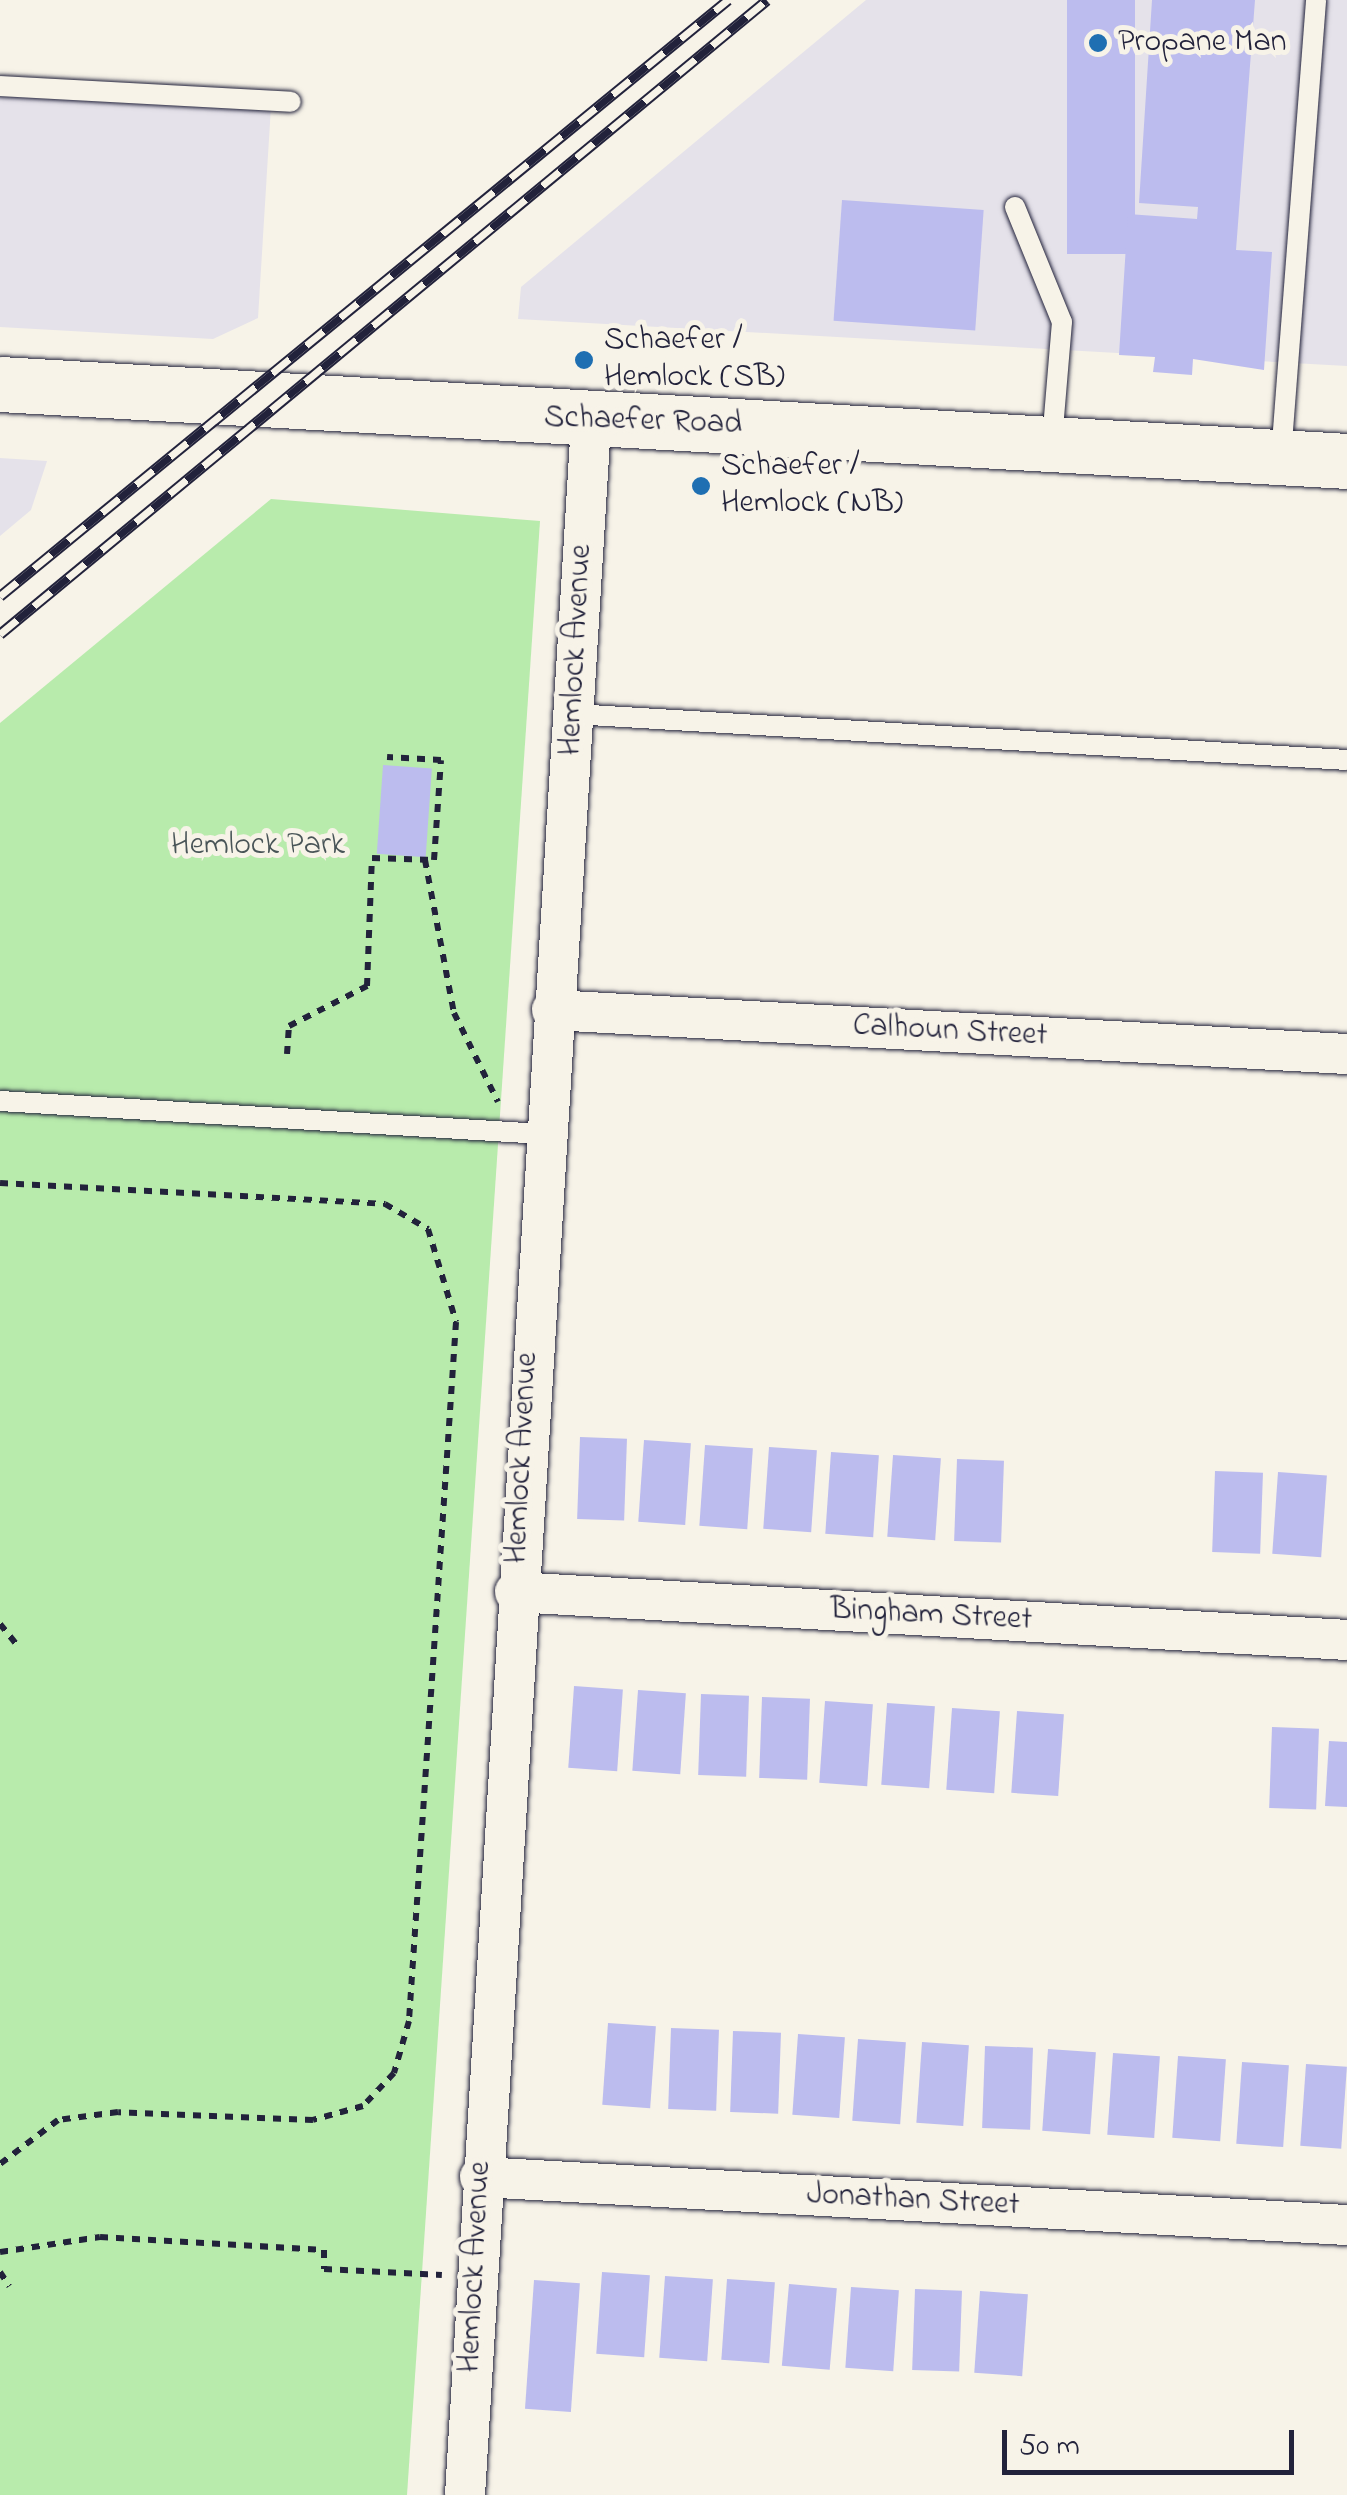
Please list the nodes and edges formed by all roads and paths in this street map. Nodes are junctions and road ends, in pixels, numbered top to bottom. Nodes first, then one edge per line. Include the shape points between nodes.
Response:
1 (1316, 0) edge
2 (0, 86) edge
3 (291, 102) dead end
4 (1015, 207) dead end
5 (0, 384) edge
6 (591, 422) junction
7 (1052, 444) junction
8 (1281, 458) junction
9 (1347, 461) edge
10 (573, 714) junction
11 (387, 757) dead end
12 (1347, 760) edge
13 (425, 860) junction
14 (552, 1010) junction
15 (287, 1054) dead end
16 (1347, 1054) edge
17 (0, 1102) edge
18 (498, 1104) dead end
19 (542, 1134) junction
20 (0, 1183) edge
21 (515, 1592) junction
22 (0, 1624) edge
23 (1347, 1640) edge
24 (18, 1646) dead end
25 (0, 2164) edge
26 (480, 2177) junction
27 (1347, 2225) edge
28 (0, 2252) edge
29 (0, 2272) edge
30 (475, 2277) junction
31 (9, 2286) dead end
32 (465, 2495) edge

1 - 8 lane
2 - 3 lane
4 - 7 lane via 1062,322
5 - 6 main road, Schaefer Road
6 - 7 main road, Schaefer Road
6 - 10 street, Hemlock Avenue
7 - 8 main road, Schaefer Road
8 - 9 main road, Schaefer Road
10 - 12 lane
10 - 14 street, Hemlock Avenue
11 - 13 path via 440,760 434,860
13 - 15 path via 372,858 367,986 289,1026
13 - 18 path via 454,1013
14 - 16 street, Calhoun Street
14 - 19 street, Hemlock Avenue
17 - 19 lane
19 - 21 street, Hemlock Avenue
20 - 25 path via 386,1204 428,1229 456,1322 409,2021 394,2073 363,2106 313,2120 118,2112 58,2120
21 - 23 street, Bingham Street
21 - 26 street, Hemlock Avenue
22 - 24 path
26 - 27 street, Jonathan Street
26 - 30 street, Hemlock Avenue
28 - 30 path via 100,2236 324,2250 324,2269
29 - 31 path
30 - 32 street, Hemlock Avenue

